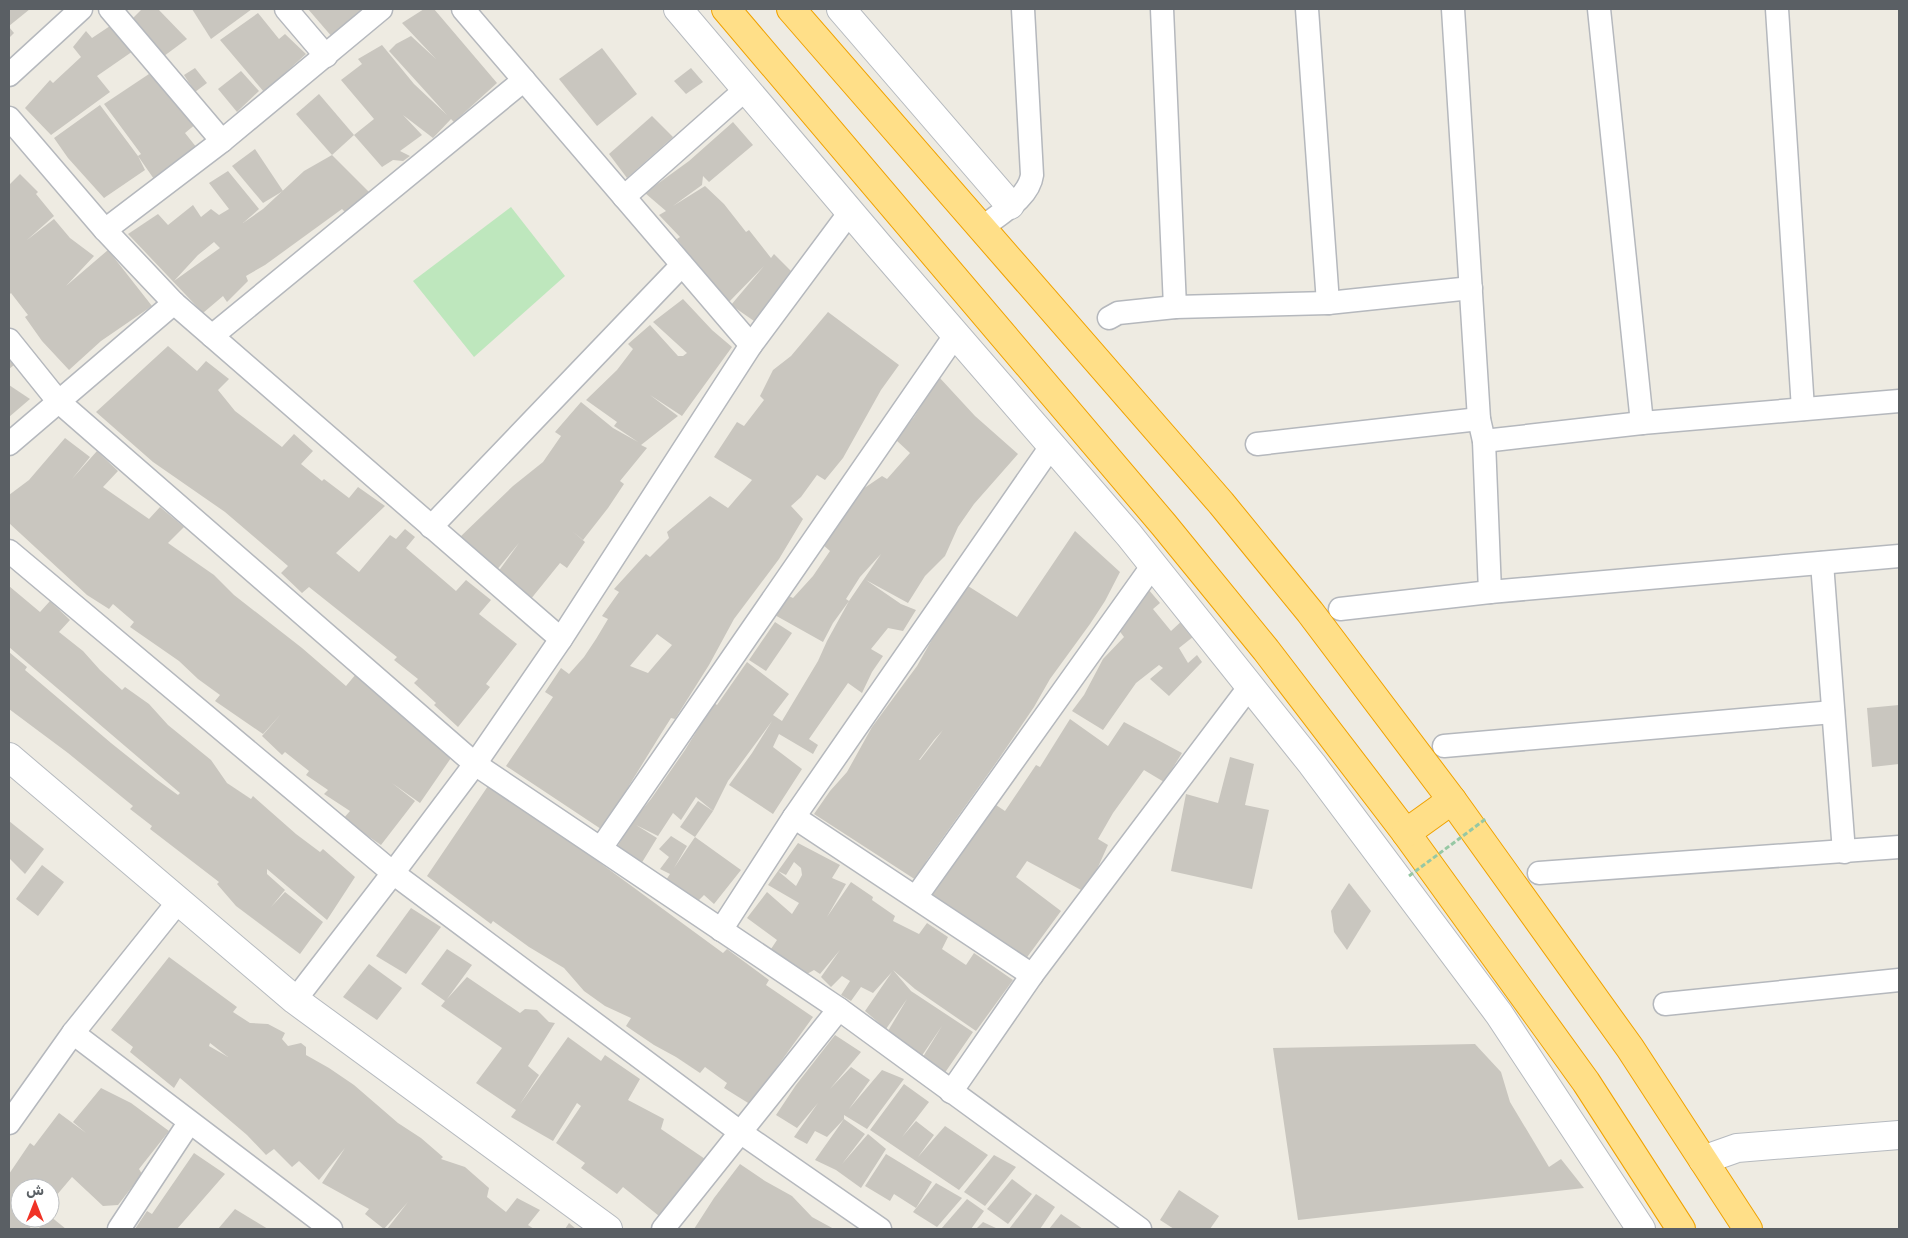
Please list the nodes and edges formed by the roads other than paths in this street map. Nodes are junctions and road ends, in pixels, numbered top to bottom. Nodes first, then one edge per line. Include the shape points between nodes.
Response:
1 (80, 9) edge
2 (110, 9) edge
3 (286, 9) edge
4 (381, 9) edge
5 (463, 9) edge
6 (678, 9) edge
7 (726, 9) edge
8 (792, 9) edge
9 (841, 9) edge
10 (1023, 9) edge
11 (1162, 9) edge
12 (1307, 9) edge
13 (1453, 9) edge
14 (1599, 9) edge
15 (1777, 9) edge
16 (326, 56) junction
17 (9, 75) edge
18 (524, 80) junction
19 (746, 89) junction
20 (9, 118) edge
21 (222, 141) junction
22 (624, 197) junction
23 (1010, 205) junction
24 (850, 212) junction
25 (982, 228) junction
26 (106, 230) junction
27 (682, 264) junction
28 (1471, 288) junction
29 (174, 303) junction
30 (1328, 303) junction
31 (1175, 307) junction
32 (1109, 318) dead end
33 (956, 334) junction
34 (212, 336) junction
35 (9, 340) edge
36 (750, 345) junction
37 (58, 401) junction
38 (1899, 401) edge
39 (1803, 409) junction
40 (1642, 423) junction
41 (1482, 430) junction
42 (9, 444) edge
43 (1257, 444) dead end
44 (1052, 445) junction
45 (431, 526) junction
46 (9, 551) edge
47 (1899, 556) edge
48 (1822, 563) junction
49 (1153, 565) junction
50 (1490, 592) junction
51 (1340, 609) dead end
52 (560, 639) junction
53 (1250, 686) junction
54 (1833, 712) junction
55 (1444, 746) dead end
56 (9, 757) edge
57 (475, 764) junction
58 (1452, 800) junction
59 (794, 816) junction
60 (1406, 833) junction
61 (1899, 847) edge
62 (600, 848) junction
63 (1844, 852) junction
64 (393, 873) junction
65 (1539, 873) dead end
66 (916, 897) junction
67 (178, 902) junction
68 (722, 930) junction
69 (1032, 975) junction
70 (1899, 980) edge
71 (295, 1000) junction
72 (1665, 1004) dead end
73 (838, 1009) junction
74 (73, 1033) junction
75 (951, 1092) junction
76 (9, 1122) edge
77 (189, 1123) junction
78 (740, 1132) junction
79 (1899, 1135) edge
80 (1703, 1160) junction
81 (120, 1229) edge
82 (331, 1229) edge
83 (608, 1229) edge
84 (663, 1229) edge
85 (880, 1229) edge
86 (1140, 1229) edge
87 (1640, 1229) edge
88 (1681, 1229) edge
89 (1748, 1229) edge

1 - 17 street
2 - 21 street
3 - 16 street
4 - 16 street
5 - 18 street
6 - 19 main road
7 - 60 highway via 1164,525 1266,650
8 - 25 highway
9 - 23 main road
10 - 23 street via 1032,175 1024,195
11 - 31 street
12 - 30 street
13 - 28 street
14 - 40 street
15 - 39 street
16 - 21 street
18 - 22 street
18 - 34 street
19 - 22 street
19 - 24 main road
20 - 26 street
21 - 26 street
22 - 27 street
23 - 25 street
24 - 33 main road
24 - 36 street
25 - 58 highway via 1227,510 1310,612
26 - 29 street
27 - 36 street
27 - 45 street
28 - 30 street
28 - 41 street
29 - 34 street
29 - 37 street
30 - 31 street
31 - 32 street via 1118,313
33 - 44 main road
33 - 62 street
34 - 45 street
35 - 37 street
36 - 52 street
37 - 42 street
37 - 57 street
38 - 39 street
39 - 40 street
40 - 41 street
41 - 43 street
41 - 50 street
44 - 49 main road
44 - 59 street
45 - 52 street
46 - 64 street
47 - 48 street
48 - 50 street
48 - 54 street
49 - 53 main road
49 - 66 street
50 - 51 street
52 - 57 street
53 - 69 street
53 - 87 main road via 1499,1014
54 - 55 street
54 - 63 street
56 - 67 main road
57 - 62 street
57 - 64 street
58 - 60 highway
58 - 80 highway via 1630,1048
59 - 66 street
59 - 68 street
60 - 88 highway via 1586,1082
61 - 63 street
62 - 68 street
63 - 65 street
64 - 71 street
64 - 78 street
66 - 69 street
67 - 71 main road
67 - 74 street
68 - 73 street
69 - 75 street
70 - 72 street
71 - 83 main road
73 - 75 street
73 - 78 street
74 - 76 street
74 - 77 street
75 - 86 street
77 - 81 street
77 - 82 street
78 - 84 street
78 - 85 street
79 - 80 main road via 1737,1148
80 - 89 highway

